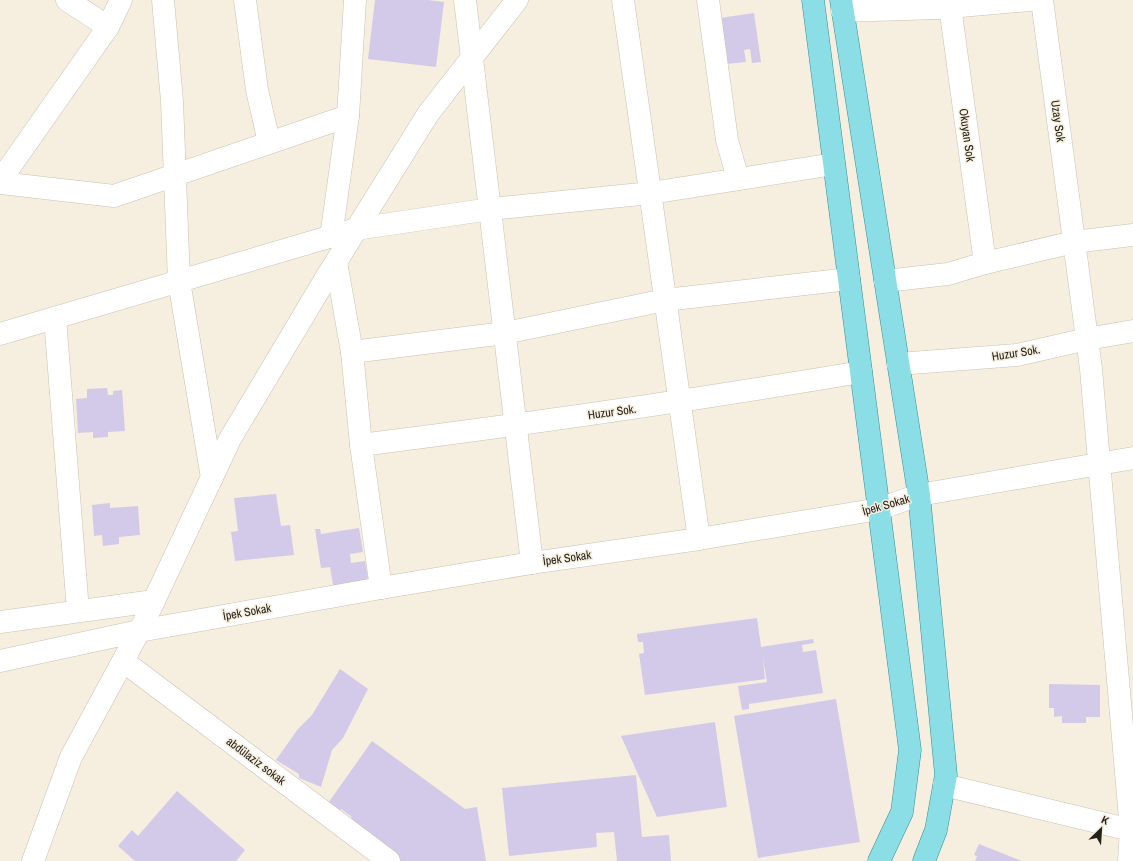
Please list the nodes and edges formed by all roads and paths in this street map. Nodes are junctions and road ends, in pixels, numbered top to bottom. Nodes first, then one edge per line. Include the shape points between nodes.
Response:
1 (67, 0) edge
2 (120, 0) edge
3 (163, 0) edge
4 (245, 0) edge
5 (355, 0) edge
6 (465, 0) edge
7 (517, 0) edge
8 (623, 0) edge
9 (708, 0) edge
10 (813, 0) edge
11 (1030, 0) edge
12 (1042, 0) edge
13 (842, 5) edge
14 (950, 6) junction
15 (108, 27) junction
16 (472, 58) junction
17 (348, 116) junction
18 (269, 142) junction
19 (834, 164) junction
20 (174, 174) junction
21 (738, 180) junction
22 (0, 182) edge
23 (650, 193) junction
24 (490, 209) junction
25 (356, 229) junction
26 (1133, 234) edge
27 (331, 237) junction
28 (1074, 242) junction
29 (336, 262) junction
30 (985, 263) junction
31 (849, 279) junction
32 (885, 281) junction
33 (179, 282) junction
34 (665, 300) junction
35 (55, 318) junction
36 (1133, 331) edge
37 (505, 332) junction
38 (0, 334) edge
39 (1087, 339) junction
40 (352, 352) junction
41 (898, 364) junction
42 (861, 372) junction
43 (680, 402) junction
44 (516, 426) junction
45 (361, 444) junction
46 (1133, 458) edge
47 (1099, 464) junction
48 (212, 478) junction
49 (919, 495) junction
50 (878, 509) junction
51 (699, 539) junction
52 (532, 563) junction
53 (381, 588) junction
54 (154, 601) junction
55 (78, 611) junction
56 (0, 622) edge
57 (139, 631) junction
58 (0, 661) edge
59 (123, 661) junction
60 (944, 785) junction
61 (1131, 830) junction
62 (33, 861) edge
63 (389, 861) edge
64 (880, 861) edge
65 (924, 861) edge
66 (1129, 861) edge

1 - 15 street
2 - 15 street
3 - 20 street via 172,101
4 - 18 street via 257,90
5 - 17 street
6 - 16 street
7 - 16 street
8 - 23 street
9 - 21 street via 727,140
10 - 19 main road
11 - 14 street
12 - 28 street, Uzay Sok
13 - 14 street
13 - 32 main road
14 - 30 street, Okuyan Sok
15 - 22 street
16 - 24 street
16 - 25 street via 428,114
17 - 18 street
17 - 27 street
18 - 20 street
19 - 21 street
19 - 31 main road
20 - 22 street via 114,196
20 - 33 street
21 - 23 street
23 - 24 street
23 - 34 street
24 - 25 street
24 - 37 street
25 - 27 street
25 - 29 street
26 - 28 street
27 - 33 street
28 - 30 street
28 - 39 street, Uzay Sok
29 - 40 street
29 - 48 street via 230,439
30 - 32 street via 948,274
31 - 34 street
31 - 42 main road
32 - 41 main road
33 - 35 street
33 - 48 street
34 - 37 street
34 - 43 street
35 - 38 street
35 - 55 street
36 - 39 street, Huzur Sok.
37 - 40 street
37 - 44 street
39 - 41 street, Huzur Sok. via 1017,355
39 - 47 street, Uzay Sok
40 - 45 street
41 - 49 main road
42 - 43 street, Huzur Sok.
42 - 50 main road
43 - 44 street, Huzur Sok.
43 - 51 street
44 - 45 street, Huzur Sok.
44 - 52 street
45 - 53 street
46 - 47 street, İpek Sokak
47 - 49 street, İpek Sokak
47 - 61 street, Uzay Sok
48 - 54 street
49 - 50 street, İpek Sokak
49 - 60 main road via 946,775
50 - 51 street, İpek Sokak
50 - 64 main road via 910,750 902,812
51 - 52 street, İpek Sokak
52 - 53 street, İpek Sokak
53 - 57 street, İpek Sokak
54 - 55 street
54 - 57 street
55 - 56 street
57 - 58 street, İpek Sokak
57 - 59 street
59 - 62 street via 72,757
59 - 63 street, abdülaziz sokak
60 - 61 street
60 - 65 main road via 936,830
61 - 66 street, Uzay Sok

